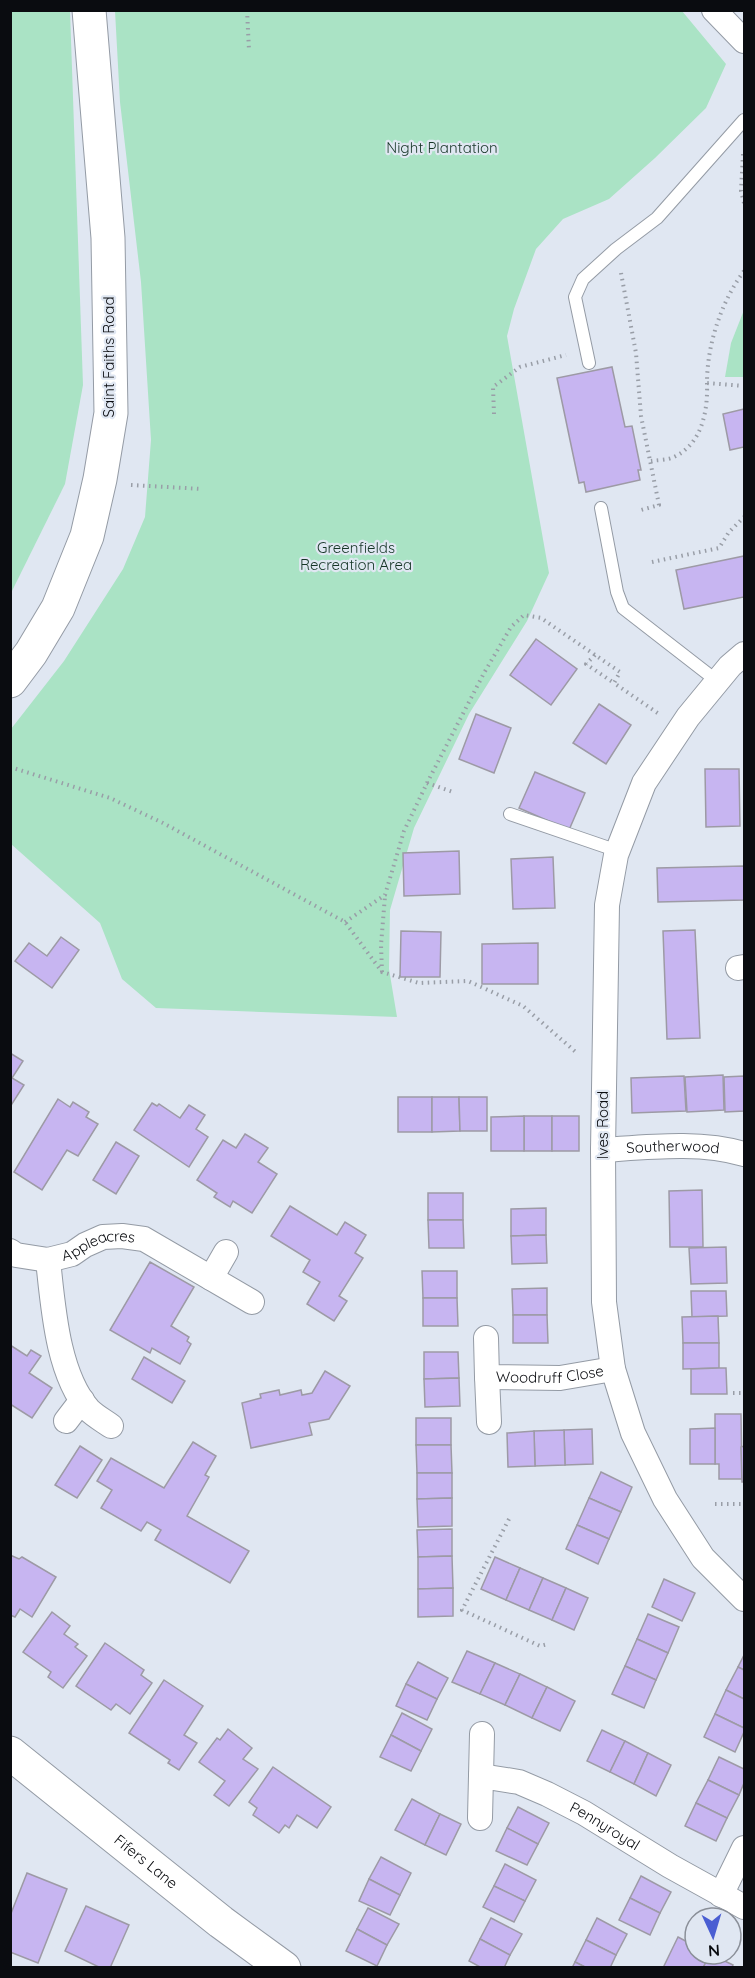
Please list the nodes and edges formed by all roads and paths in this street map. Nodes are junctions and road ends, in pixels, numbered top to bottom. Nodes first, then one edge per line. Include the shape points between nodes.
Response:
1 (89, 10) edge
2 (247, 10) edge
3 (714, 10) edge
4 (744, 41) edge
5 (249, 50) dead end
6 (744, 120) edge
7 (744, 149) edge
8 (744, 203) edge
9 (744, 271) edge
10 (622, 279) dead end
11 (560, 357) dead end
12 (589, 363) dead end
13 (707, 383) junction
14 (744, 386) edge
15 (494, 414) dead end
16 (651, 461) junction
17 (99, 484) junction
18 (202, 489) dead end
19 (601, 508) dead end
20 (642, 510) dead end
21 (744, 517) edge
22 (652, 562) dead end
23 (744, 654) edge
24 (595, 655) junction
25 (10, 681) edge
26 (717, 681) junction
27 (614, 682) junction
28 (680, 728) junction
29 (10, 766) edge
30 (427, 783) junction
31 (453, 792) dead end
32 (510, 814) dead end
33 (618, 851) junction
34 (385, 896) junction
35 (345, 922) junction
36 (382, 972) junction
37 (604, 1060) junction
38 (603, 1150) junction
39 (744, 1154) edge
40 (10, 1251) edge
41 (226, 1252) dead end
42 (48, 1260) junction
43 (211, 1278) junction
44 (252, 1302) dead end
45 (486, 1338) dead end
46 (613, 1369) junction
47 (487, 1377) junction
48 (733, 1393) dead end
49 (744, 1393) edge
50 (82, 1400) junction
51 (66, 1422) dead end
52 (489, 1422) dead end
53 (111, 1426) dead end
54 (715, 1504) dead end
55 (744, 1504) edge
56 (509, 1519) dead end
57 (744, 1599) edge
58 (548, 1644) dead end
59 (482, 1734) dead end
60 (10, 1753) edge
61 (482, 1776) junction
62 (480, 1818) dead end
63 (744, 1848) edge
64 (721, 1895) junction
65 (744, 1906) edge
66 (284, 1968) edge

1 - 17 street, Saint Faiths Road via 108,238 110,328 111,413
2 - 5 path
3 - 4 street
6 - 12 lane via 657,218 583,279 575,297
7 - 8 path
9 - 13 path via 717,322
10 - 16 path
11 - 15 path via 520,367 494,387
13 - 14 path
13 - 16 path via 704,423 689,446 673,458
16 - 20 path via 659,505
17 - 18 path
17 - 25 street, Saint Faiths Road via 87,536 58,608
19 - 26 lane via 623,608
21 - 22 path via 719,548
23 - 26 street, Ives Road
24 - 27 path via 620,672
24 - 27 path via 586,664
24 - 30 path via 541,618 524,615 511,627 484,673
26 - 28 street, Ives Road
27 - 28 path
28 - 33 street, Ives Road via 644,783
29 - 35 path via 110,798
30 - 31 path
30 - 34 path via 404,831
32 - 33 lane
33 - 37 street, Ives Road via 607,905
34 - 35 path
34 - 36 path
35 - 36 path
36 - 37 path via 419,983 468,981 523,1005 576,1054
37 - 38 street, Ives Road
38 - 39 street, Southerwood via 709,1147
38 - 46 street, Ives Road via 604,1302
40 - 42 street, Appleacres
41 - 43 street
42 - 43 street, Appleacres via 72,1254 103,1237 122,1236 144,1239
42 - 50 street, Appleacres via 60,1343
43 - 44 street, Appleacres
45 - 47 street, Woodruff Close
46 - 47 street, Woodruff Close via 560,1378
46 - 57 street, Ives Road via 633,1433 665,1499 703,1558
47 - 52 street, Woodruff Close
48 - 49 path
50 - 51 street
50 - 53 street, Appleacres
54 - 55 path
56 - 58 path via 462,1610 540,1646
59 - 61 street
60 - 66 street, Fifers Lane via 220,1922
61 - 62 street
61 - 64 street, Pennyroyal via 519,1782 547,1794
63 - 64 street
64 - 65 street, Pennyroyal

